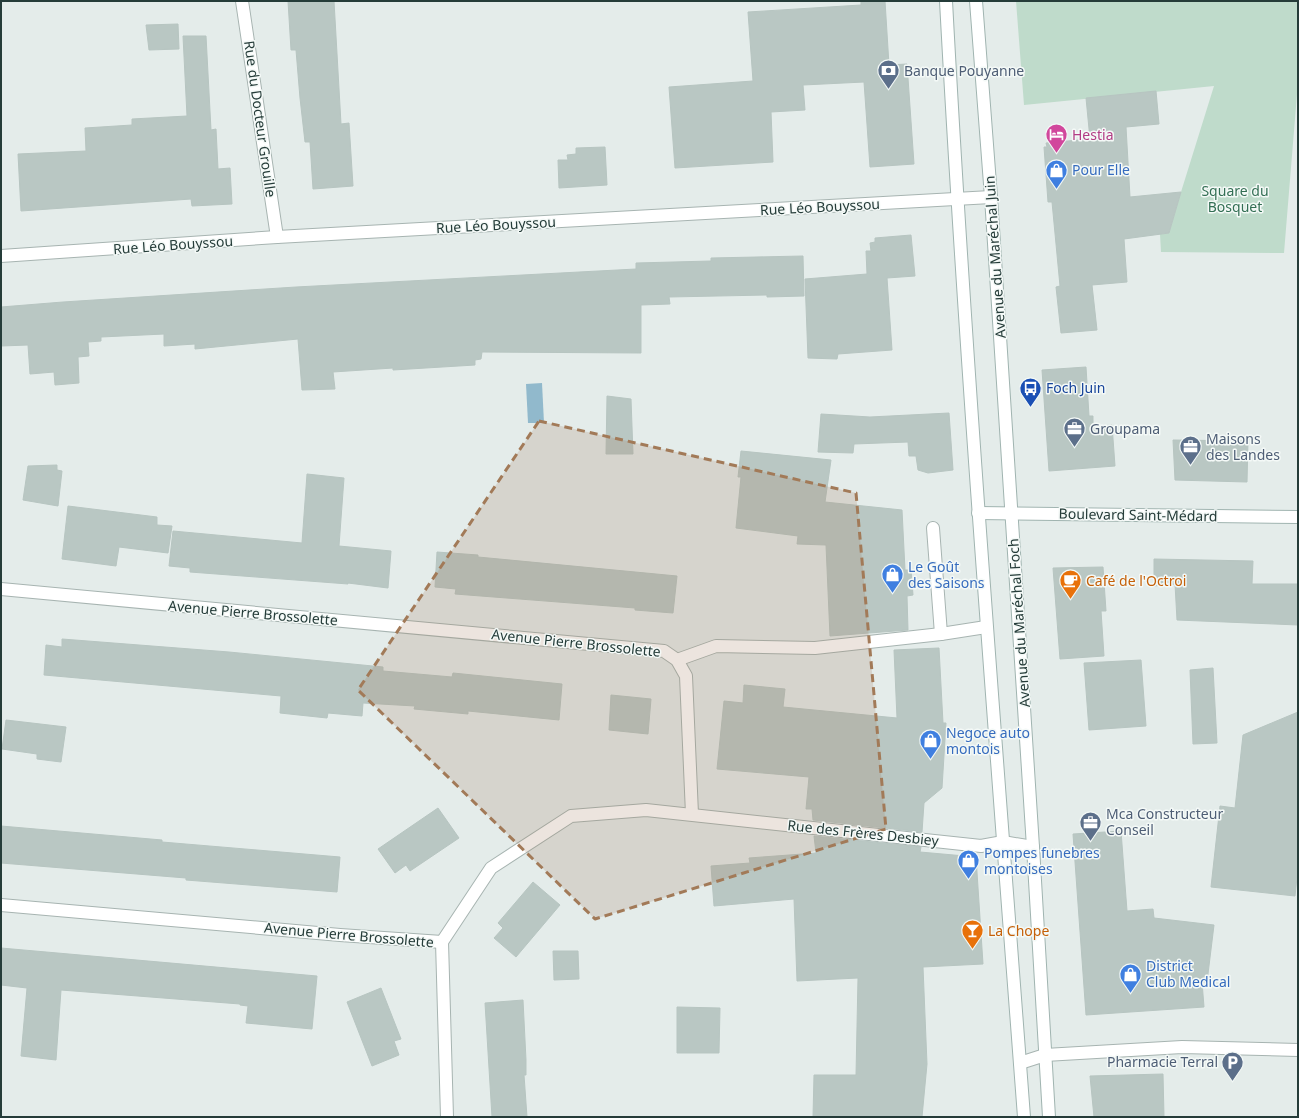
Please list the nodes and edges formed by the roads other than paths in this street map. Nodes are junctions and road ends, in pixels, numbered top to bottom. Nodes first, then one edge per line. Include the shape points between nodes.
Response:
1 (242, 1) edge
2 (946, 1) edge
3 (976, 1) edge
4 (991, 197) junction
5 (957, 200) junction
6 (277, 237) junction
7 (1, 256) edge
8 (978, 513) junction
9 (1012, 513) junction
10 (1298, 517) edge
11 (933, 528) dead end
12 (1, 589) edge
13 (986, 627) junction
14 (941, 634) junction
15 (677, 660) junction
16 (692, 814) junction
17 (1003, 842) junction
18 (1033, 847) junction
19 (1, 905) edge
20 (442, 942) junction
21 (1298, 1050) edge
22 (1045, 1055) junction
23 (1020, 1063) junction
24 (447, 1117) edge
25 (1024, 1117) edge
26 (1049, 1117) edge

1 - 6 street, Rue du Docteur Grouille
2 - 5 street
3 - 4 street, Avenue du Maréchal Juin
4 - 5 street, Rue Léo Bouyssou
4 - 9 street, Avenue du Maréchal Juin
5 - 6 street, Rue Léo Bouyssou
5 - 8 street
6 - 7 street, Rue Léo Bouyssou
8 - 9 street, Boulevard Saint-Médard
8 - 13 street
9 - 10 street, Boulevard Saint-Médard
9 - 18 street, Avenue du Maréchal Foch
11 - 14 street
12 - 15 street, Avenue Pierre Brossolette via 664,651
13 - 14 street
13 - 17 street
14 - 15 street via 815,648 716,646
15 - 16 street, Avenue Pierre Brossolette via 686,676
16 - 17 street, Rue des Frères Desbiey via 981,846
16 - 20 street, Avenue Pierre Brossolette via 646,810 571,816 491,868
17 - 18 street, Rue des Frères Desbiey
17 - 23 street
18 - 22 street, Avenue du Maréchal Foch
19 - 20 street, Avenue Pierre Brossolette
20 - 24 street
21 - 22 street via 1182,1047
22 - 23 street
22 - 26 street, Avenue du Maréchal Foch
23 - 25 street

